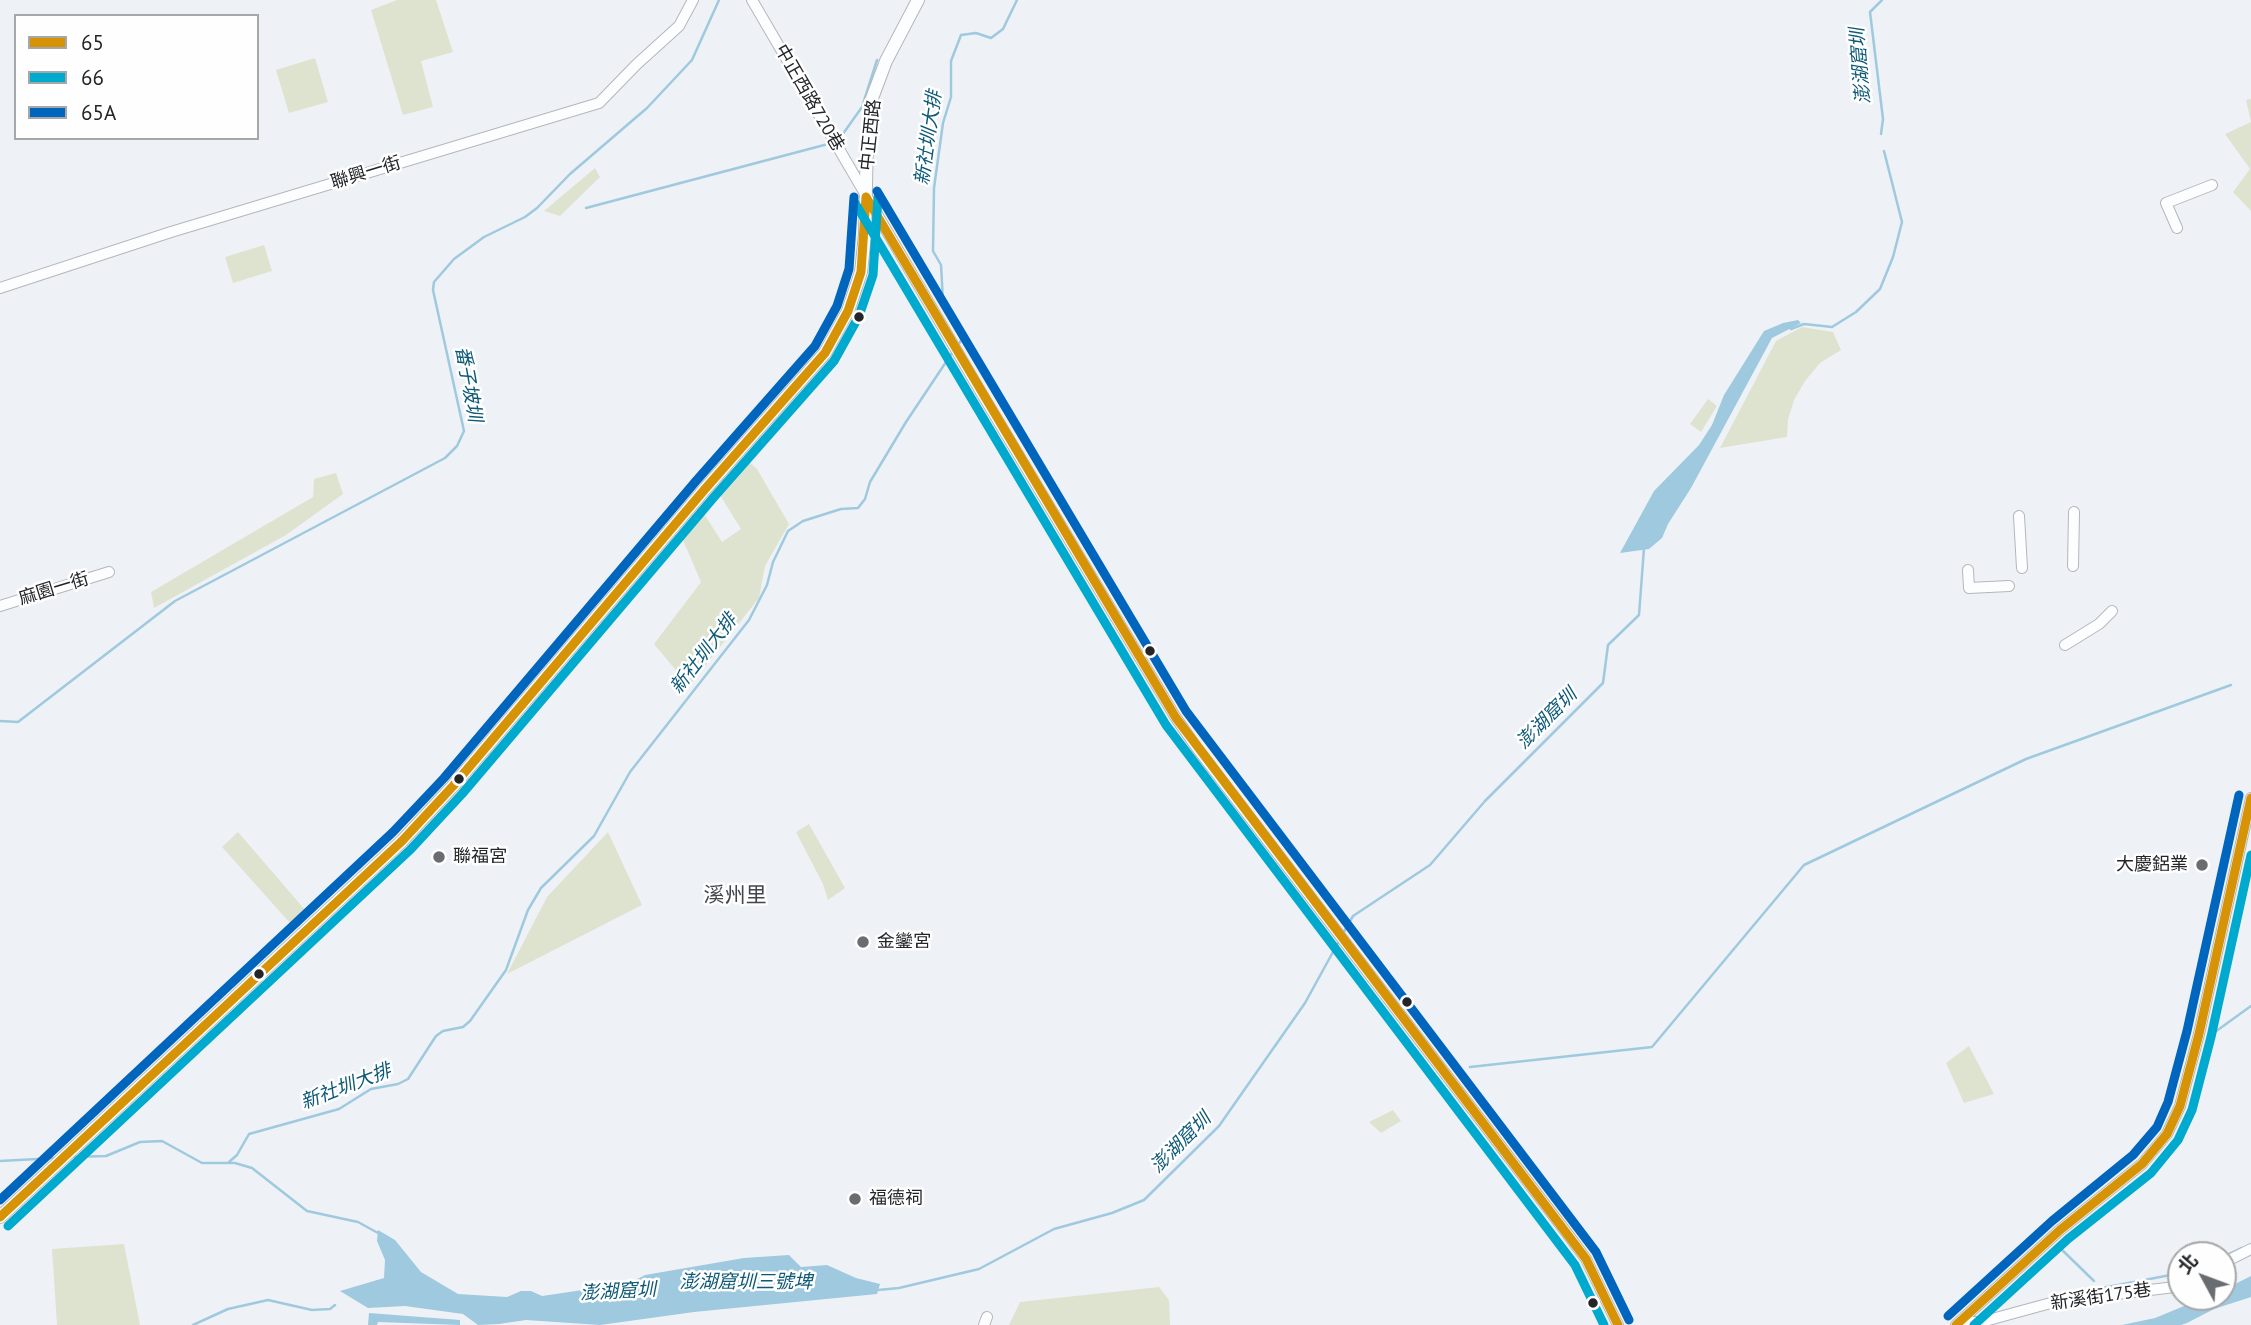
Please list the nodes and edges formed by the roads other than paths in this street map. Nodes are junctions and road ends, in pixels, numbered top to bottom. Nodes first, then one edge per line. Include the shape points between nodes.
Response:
1 (693, 0) edge
2 (752, 0) edge
3 (918, 0) edge
4 (2212, 185) dead end
5 (866, 197) junction
6 (2177, 228) dead end
7 (0, 288) edge
8 (2074, 512) dead end
9 (2019, 516) dead end
10 (2073, 566) dead end
11 (2022, 568) dead end
12 (1968, 570) dead end
13 (109, 572) dead end
14 (2009, 586) dead end
15 (0, 606) edge
16 (2112, 611) dead end
17 (2065, 645) dead end
18 (2251, 798) edge
19 (0, 1217) edge
20 (2167, 1288) edge
21 (1978, 1323) edge
22 (1957, 1324) edge
23 (1618, 1325) edge

1 - 7 street, 聯興一街 via 679,26 599,103
2 - 5 street, 中正西路720巷
3 - 5 main road, 中正西路 via 871,101
4 - 6 street via 2166,203
5 - 19 main road, 中正西路 via 861,272 848,312 825,353 402,841
5 - 23 street, 中正西路720巷 via 1176,718 1586,1259
8 - 10 street
9 - 11 street
12 - 14 street via 1969,588
13 - 15 street, 麻園一街
16 - 17 street
18 - 22 street via 2199,1034 2180,1106 2167,1134 2143,1164 2060,1230
20 - 21 street, 新溪街175巷 via 2058,1301
21 - 22 street, 新溪街175巷

